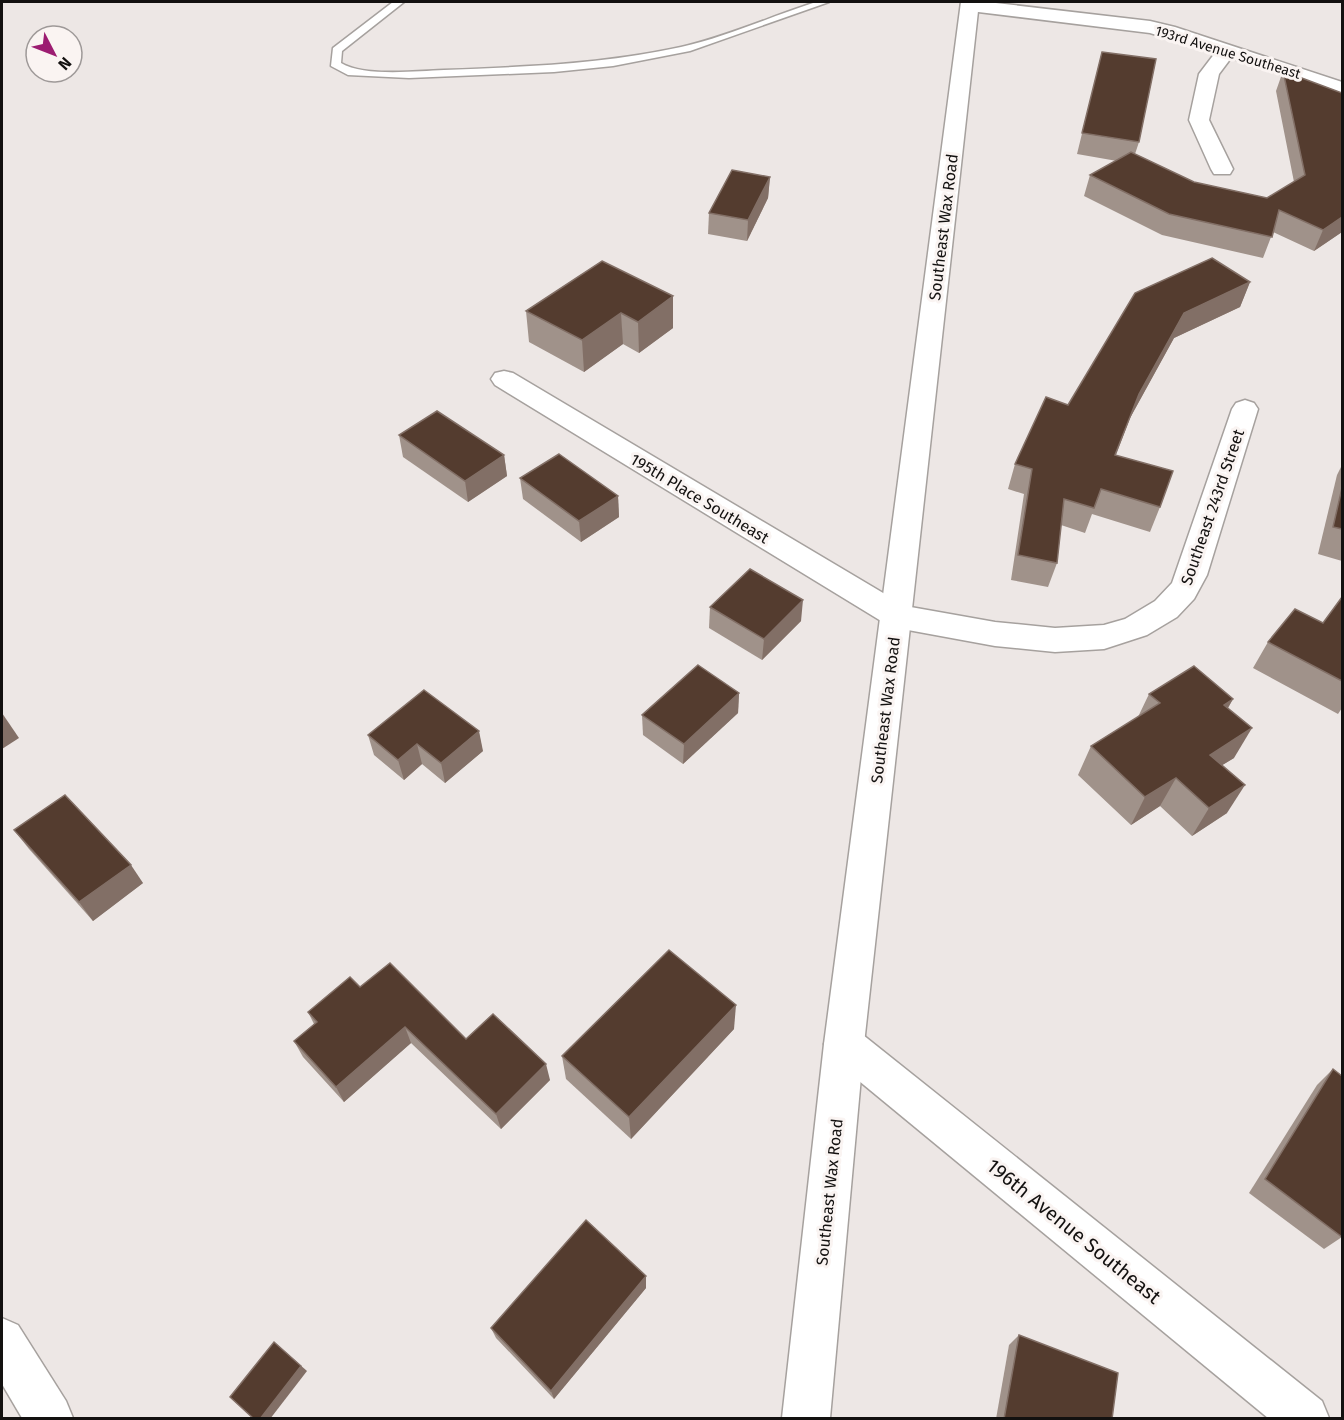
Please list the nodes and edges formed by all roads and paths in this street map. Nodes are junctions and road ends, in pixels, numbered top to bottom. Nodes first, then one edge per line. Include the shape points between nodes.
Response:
1 (399, 2) edge
2 (824, 2) edge
3 (966, 3) edge
4 (1227, 50) junction
5 (1342, 88) edge
6 (1222, 170) dead end
7 (504, 379) dead end
8 (1245, 409) dead end
9 (897, 616) junction
10 (844, 1044) junction
11 (2, 1341) edge
12 (49, 1419) edge
13 (806, 1419) edge
14 (1305, 1419) edge

1 - 2 lane via 338,50 335,64 348,72 409,75 613,63 686,49
3 - 4 street, 193rd Avenue Southeast via 1150,27
3 - 9 street, Southeast Wax Road
4 - 5 street, 193rd Avenue Southeast
4 - 6 street via 1209,75 1199,120
7 - 9 street, 195th Place Southeast
8 - 9 street, Southeast 243rd Street via 1183,591 1166,609 1136,627 1104,637 1055,640 995,634
9 - 10 street, Southeast Wax Road
10 - 13 street, Southeast Wax Road
10 - 14 street, 196th Avenue Southeast
11 - 12 street

